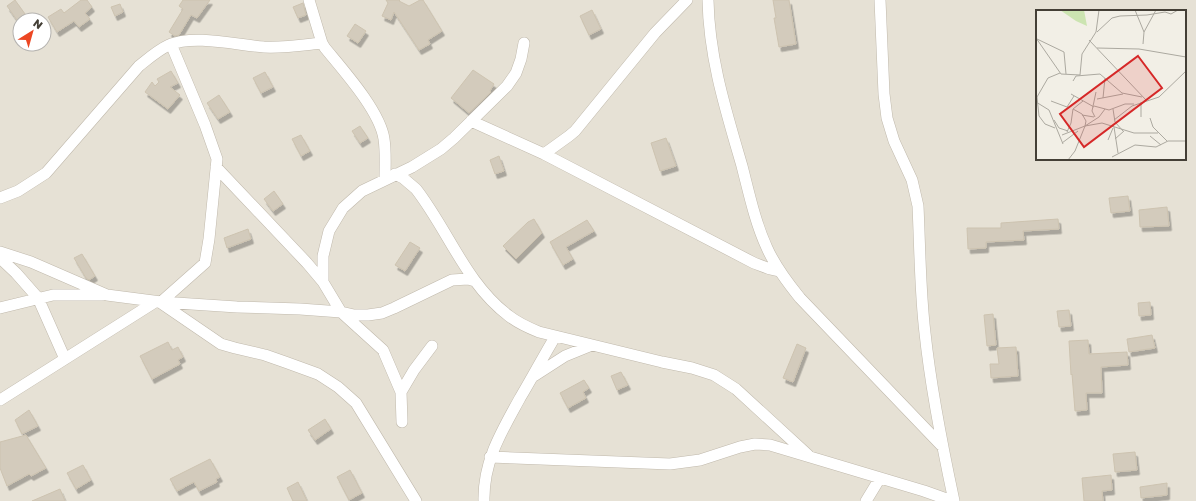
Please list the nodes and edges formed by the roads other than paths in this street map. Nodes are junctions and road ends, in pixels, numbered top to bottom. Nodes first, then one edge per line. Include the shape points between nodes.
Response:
1 (309, 0) edge
2 (687, 0) edge
3 (708, 0) edge
4 (880, 0) edge
5 (322, 43) junction
6 (524, 43) dead end
7 (171, 44) junction
8 (471, 121) junction
9 (544, 154) junction
10 (216, 166) junction
11 (390, 177) junction
12 (0, 198) edge
13 (0, 252) edge
14 (0, 258) edge
15 (779, 271) junction
16 (475, 281) junction
17 (323, 282) junction
18 (107, 295) junction
19 (38, 298) junction
20 (158, 302) junction
21 (0, 308) edge
22 (341, 312) junction
23 (555, 337) junction
24 (592, 345) junction
25 (432, 346) dead end
26 (65, 360) junction
27 (532, 377) junction
28 (401, 392) junction
29 (0, 400) edge
30 (402, 422) dead end
31 (942, 445) junction
32 (808, 455) junction
33 (490, 457) junction
34 (880, 478) junction
35 (416, 501) edge
36 (484, 501) edge
37 (866, 501) edge
38 (953, 501) edge

1 - 5 street
2 - 9 street via 655,33 575,131
3 - 15 street via 718,83 761,234
4 - 31 street via 887,118 894,141 912,180 918,206 925,332
5 - 7 street via 277,47 204,41
5 - 11 street via 378,119 384,138
6 - 8 street via 522,59 516,73 507,86
7 - 10 street via 205,125 217,159
7 - 12 street via 154,53 139,66 46,172 18,191
8 - 9 street
8 - 11 street via 441,149
9 - 15 street via 754,263
10 - 17 street
10 - 20 street via 205,263
11 - 16 street via 410,184 421,196
11 - 17 street via 362,191 343,208 329,231 322,256
13 - 18 street via 31,262
14 - 19 street
15 - 31 street via 800,298
16 - 22 street via 452,280 382,313 354,315
16 - 23 street via 510,317
17 - 22 street
18 - 19 street via 53,295
18 - 20 street
19 - 21 street
19 - 26 street
20 - 22 street
20 - 26 street
20 - 35 street via 221,344 265,355 318,374 338,387 356,404
22 - 28 street via 383,350
23 - 24 street
23 - 27 street
24 - 27 street via 565,356
24 - 32 street via 714,375 736,389
25 - 28 street
26 - 29 street
27 - 33 street via 498,437
28 - 30 street
31 - 38 street
32 - 33 street via 770,445 755,444 700,460 670,464
32 - 34 street
33 - 36 street
34 - 37 street
34 - 38 street

